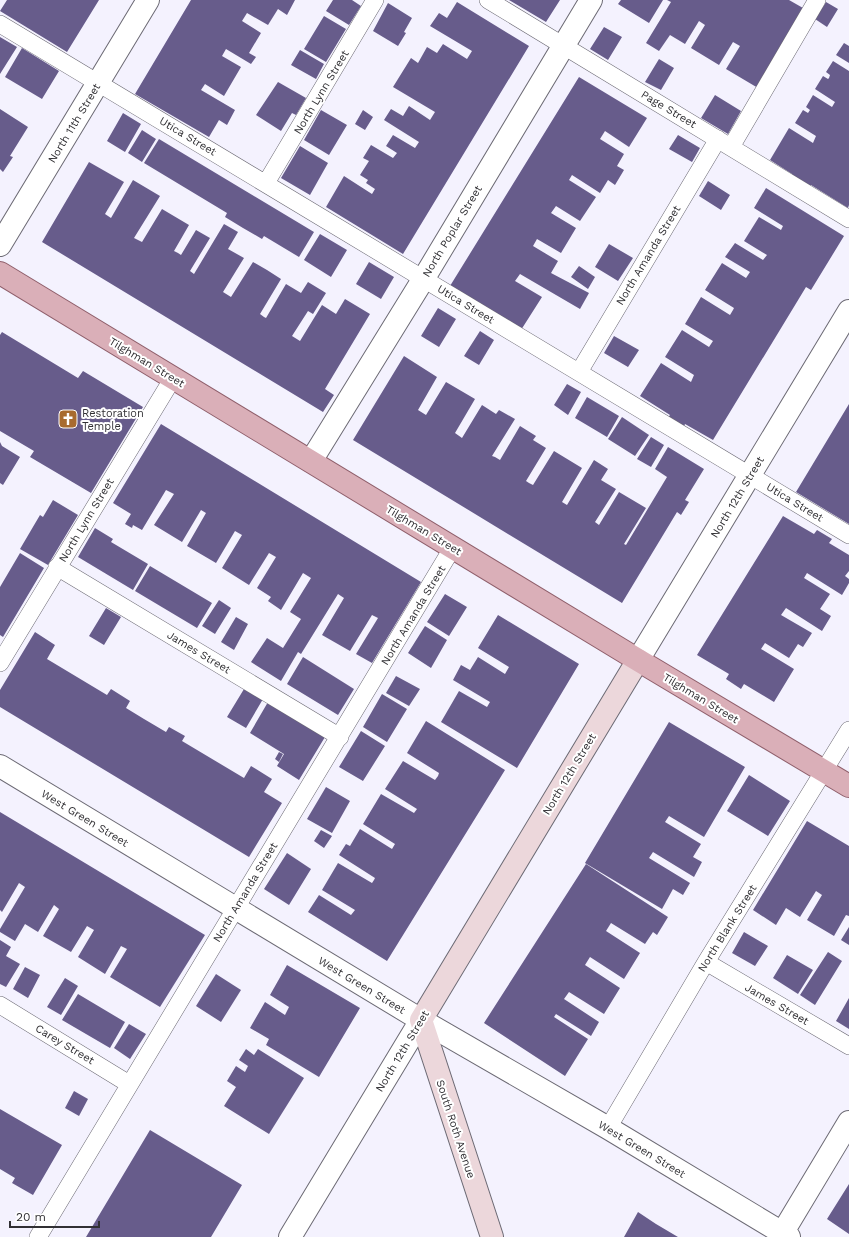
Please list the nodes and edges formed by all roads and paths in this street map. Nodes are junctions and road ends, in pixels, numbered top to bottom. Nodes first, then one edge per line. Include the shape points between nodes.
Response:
1 (148, 0) edge
2 (375, 0) edge
3 (488, 0) edge
4 (591, 0) edge
5 (817, 0) edge
6 (0, 24) edge
7 (564, 46) junction
8 (99, 82) junction
9 (725, 143) junction
10 (266, 183) junction
11 (849, 219) edge
12 (0, 245) edge
13 (0, 273) edge
14 (424, 278) junction
15 (849, 311) edge
16 (579, 372) junction
17 (173, 378) junction
18 (311, 461) junction
19 (750, 475) junction
20 (849, 535) edge
21 (453, 547) junction
22 (58, 567) junction
23 (638, 660) junction
24 (0, 663) edge
25 (849, 730) edge
26 (340, 737) junction
27 (0, 766) edge
28 (824, 771) junction
29 (849, 786) edge
30 (235, 908) junction
31 (706, 962) junction
32 (0, 1005) edge
33 (421, 1020) junction
34 (849, 1046) edge
35 (129, 1084) junction
36 (849, 1122) edge
37 (608, 1128) junction
38 (784, 1236) edge
39 (38, 1237) edge
40 (290, 1237) edge
41 (492, 1237) edge

1 - 8 street, North 11th Street
2 - 10 lane, North Lynn Street
3 - 7 lane, Page Street
4 - 7 street, North Poplar Street
5 - 9 lane, North Amanda Street
6 - 8 lane, Utica Street
7 - 9 lane, Page Street
7 - 14 street, North Poplar Street
8 - 10 lane, Utica Street
8 - 12 street, North 11th Street
9 - 11 lane, Page Street
9 - 16 lane, North Amanda Street
10 - 14 lane, Utica Street
13 - 17 main road, Tilghman Street
14 - 16 lane, Utica Street
14 - 18 street, North Poplar Street
15 - 19 street, North 12th Street
16 - 19 lane, Utica Street
17 - 18 main road, Tilghman Street
17 - 22 lane, North Lynn Street
18 - 21 main road, Tilghman Street
19 - 20 lane, Utica Street
19 - 23 street, North 12th Street
21 - 23 main road, Tilghman Street
21 - 26 lane, North Amanda Street
22 - 24 lane, North Lynn Street
22 - 26 lane, James Street
23 - 28 main road, Tilghman Street
23 - 33 main road, North 12th Street
25 - 28 lane, North Blank Street
26 - 30 lane, North Amanda Street
27 - 30 street, West Green Street
28 - 29 main road, Tilghman Street
28 - 31 lane, North Blank Street
30 - 33 street, West Green Street
30 - 35 lane, North Amanda Street
31 - 34 lane, James Street
31 - 37 lane, North Blank Street
32 - 35 lane, Carey Street
33 - 37 street, West Green Street
33 - 40 street, North 12th Street
33 - 41 main road, South Roth Avenue
35 - 39 lane, North Amanda Street
36 - 38 street
37 - 38 street, West Green Street

